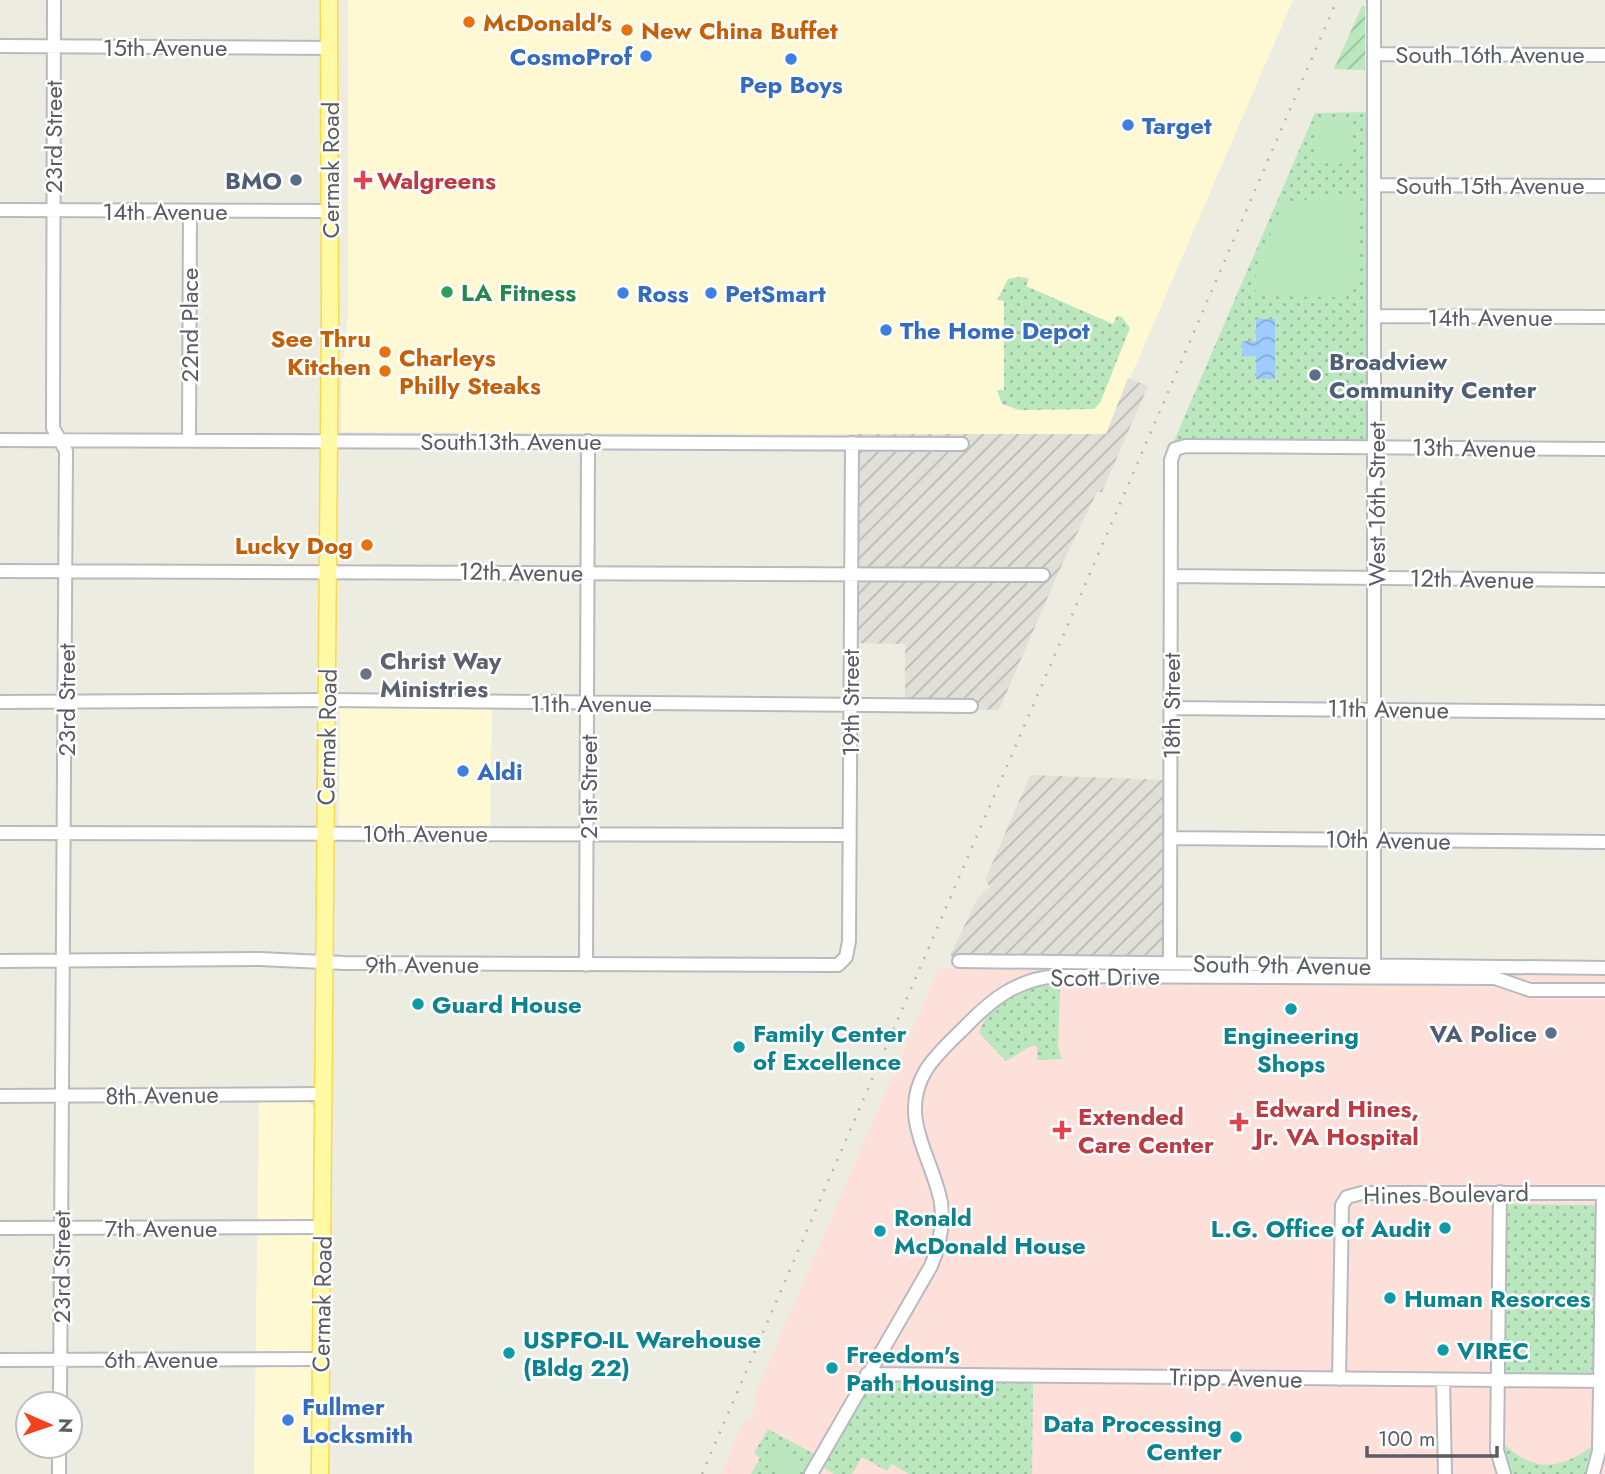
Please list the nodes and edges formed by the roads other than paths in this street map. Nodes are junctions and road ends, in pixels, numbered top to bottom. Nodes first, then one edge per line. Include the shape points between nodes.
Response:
1 (54, 0) edge
2 (329, 0) edge
3 (1374, 0) edge
4 (0, 47) edge
5 (54, 47) junction
6 (330, 48) junction
7 (1374, 54) junction
8 (1605, 55) edge
9 (1375, 185) junction
10 (1605, 186) edge
11 (0, 210) edge
12 (53, 211) junction
13 (190, 211) junction
14 (330, 211) junction
15 (1375, 316) junction
16 (1605, 317) edge
17 (0, 440) edge
18 (60, 440) junction
19 (189, 440) junction
20 (329, 440) junction
21 (588, 441) junction
22 (852, 443) junction
23 (962, 444) dead end
24 (1376, 447) junction
25 (1175, 449) joint
26 (1605, 449) edge
27 (328, 570) junction
28 (0, 571) edge
29 (65, 571) junction
30 (588, 573) junction
31 (851, 574) junction
32 (1043, 575) dead end
33 (1171, 576) junction
34 (1376, 578) junction
35 (1605, 580) edge
36 (327, 700) junction
37 (0, 702) edge
38 (66, 702) junction
39 (588, 703) junction
40 (850, 705) junction
41 (971, 706) dead end
42 (1171, 708) junction
43 (1376, 709) junction
44 (1605, 712) edge
45 (64, 832) junction
46 (326, 832) junction
47 (0, 833) edge
48 (587, 834) junction
49 (849, 835) junction
50 (1171, 838) junction
51 (1375, 840) junction
52 (1605, 842) edge
53 (0, 961) edge
54 (64, 961) junction
55 (325, 961) junction
56 (959, 961) dead end
57 (842, 962) joint
58 (1170, 963) junction
59 (586, 965) junction
60 (1374, 966) junction
61 (1605, 968) edge
62 (1605, 990) edge
63 (324, 1094) junction
64 (0, 1096) edge
65 (63, 1096) junction
66 (1500, 1192) junction
67 (322, 1227) junction
68 (0, 1228) edge
69 (61, 1228) junction
70 (321, 1359) junction
71 (0, 1360) edge
72 (60, 1360) junction
73 (867, 1374) junction
74 (1339, 1379) junction
75 (1443, 1380) junction
76 (1498, 1380) junction
77 (1602, 1381) edge
78 (60, 1390) edge
79 (320, 1474) edge
80 (811, 1474) edge
81 (1445, 1474) edge
82 (1504, 1474) edge
83 (1593, 1474) edge

1 - 5 street, 23rd Street
2 - 6 main road, Cermak Road
3 - 7 street, West 16th Street
4 - 5 street, 15th Avenue
5 - 6 street, 15th Avenue
5 - 12 street, 23rd Street
6 - 14 main road, Cermak Road
7 - 8 street, South 16th Avenue
7 - 9 street, West 16th Street
9 - 10 street, South 15th Avenue
9 - 15 street, West 16th Street
11 - 12 street, 14th Avenue
12 - 13 street, 14th Avenue
12 - 18 street, 23rd Street via 52,428
13 - 14 street, 14th Avenue
13 - 19 street, 22nd Place
14 - 20 main road, Cermak Road
15 - 16 street, 14th Avenue
15 - 24 street, West 16th Street
17 - 18 street
18 - 19 street, South13th Avenue
18 - 29 street, 23rd Street via 66,451
19 - 20 street, South13th Avenue
20 - 21 street, South13th Avenue
20 - 27 main road, Cermak Road
21 - 22 street, South13th Avenue
21 - 30 street, 21st Street
22 - 23 street, South13th Avenue
22 - 31 street, 19th Street
24 - 25 street, 13th Avenue
24 - 26 street, 13th Avenue
24 - 34 street, West 16th Street
25 - 33 street, 18th Street via 1171,460
27 - 29 street, 12th Avenue
27 - 30 street, 12th Avenue
27 - 36 main road, Cermak Road
28 - 29 street, 12th Avenue
29 - 38 street, 23rd Street
30 - 31 street, 12th Avenue
30 - 39 street, 21st Street
31 - 32 street, 12th Avenue
31 - 40 street, 19th Street
33 - 34 street, 12th Avenue
33 - 42 street, 18th Street
34 - 35 street, 12th Avenue
34 - 43 street, West 16th Street
36 - 38 street, 11th Avenue
36 - 39 street, 11th Avenue
36 - 46 main road, Cermak Road
37 - 38 street, 11th Avenue
38 - 45 street, 23rd Street
39 - 40 street, 11th Avenue
39 - 48 street, 21st Street
40 - 41 street, 11th Avenue
40 - 49 street, 19th Street
42 - 43 street, 11th Avenue
42 - 50 street, 18th Street
43 - 44 street, 11th Avenue
43 - 51 street, West 16th Street
45 - 46 street, 10th Avenue
45 - 47 street, 10th Avenue
45 - 54 street, 23rd Street
46 - 48 street, 10th Avenue
46 - 55 main road, Cermak Road
48 - 49 street, 10th Avenue
48 - 59 street, 21st Street
49 - 57 street, 19th Street via 849,941
50 - 51 street, 10th Avenue
50 - 58 street, 18th Street
51 - 52 street, 10th Avenue
51 - 60 street, West 16th Street
53 - 54 street, 9th Avenue
54 - 55 street, 9th Avenue
54 - 65 street, 23rd Street
55 - 59 street, 9th Avenue
55 - 63 main road, Cermak Road
56 - 58 street, South 9th Avenue
57 - 59 street, 9th Avenue via 826,968
58 - 60 street, South 9th Avenue
60 - 61 street, South 9th Avenue
62 - 73 street, Scott Drive via 1530,990 1495,978 1081,976 1041,978 1007,989 938,1055 921,1083 915,1125 940,1202 940,1243
63 - 65 street, 8th Avenue
63 - 67 main road, Cermak Road
64 - 65 street, 8th Avenue
65 - 69 street, 23rd Street
66 - 74 street, Hines Boulevard via 1362,1193 1347,1197 1342,1205
66 - 76 street
66 - 77 street, Hines Boulevard via 1603,1193
67 - 69 street, 7th Avenue
67 - 70 main road, Cermak Road
68 - 69 street, 7th Avenue
69 - 72 street, 23rd Street
70 - 72 street, 6th Avenue
70 - 79 main road, Cermak Road
71 - 72 street, 6th Avenue
72 - 78 street, 23rd Street
73 - 74 street, Tripp Avenue
73 - 80 street, Scott Drive
74 - 75 street, Tripp Avenue
75 - 76 street, Tripp Avenue
75 - 81 street
76 - 77 street, Tripp Avenue
76 - 82 street via 1497,1450
77 - 83 street via 1600,1451

